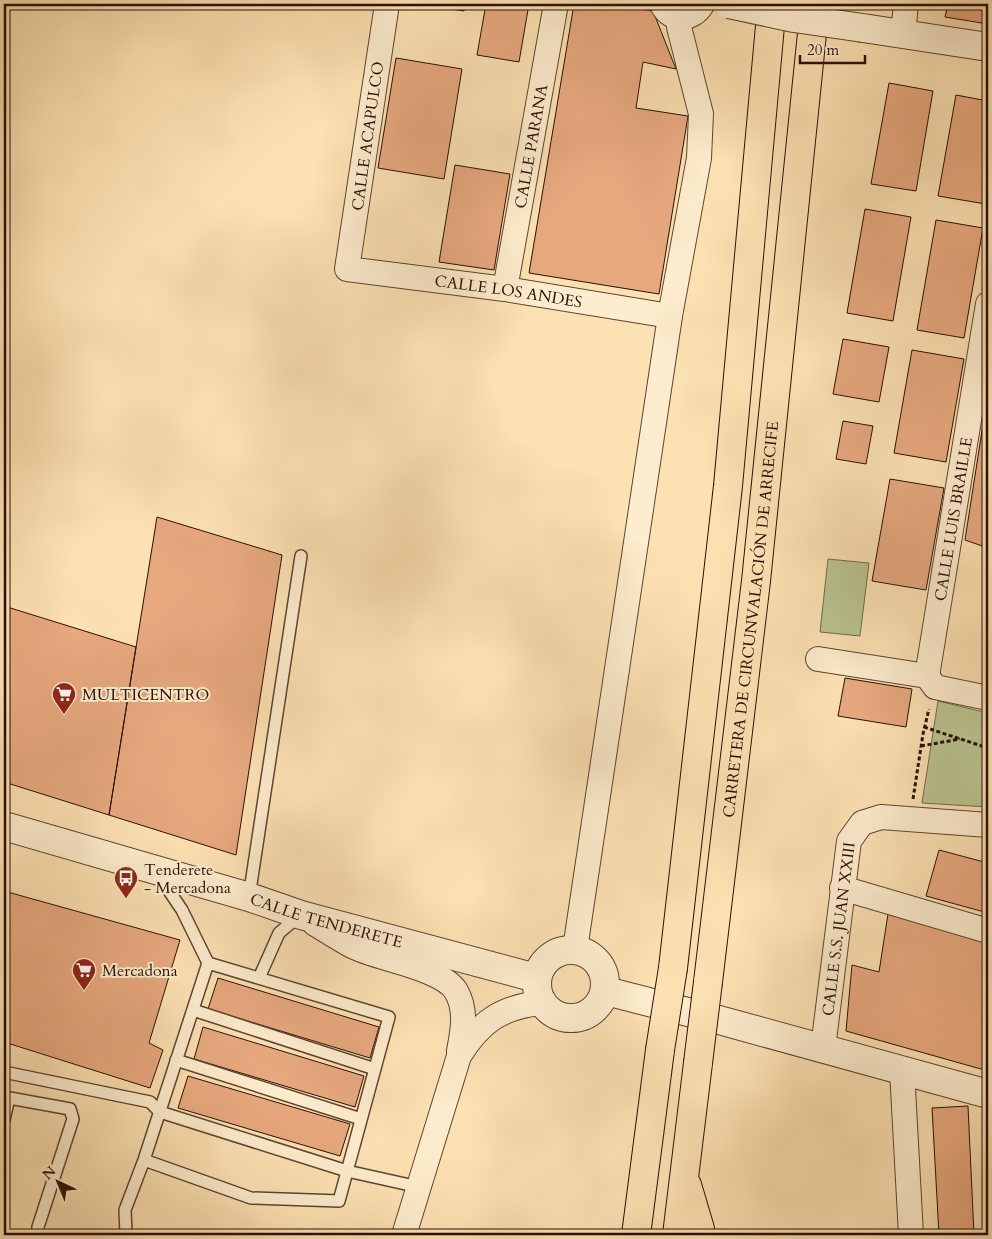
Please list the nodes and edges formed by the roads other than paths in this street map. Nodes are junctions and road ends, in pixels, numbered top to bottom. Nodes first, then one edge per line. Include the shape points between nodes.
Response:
1 (386, 4) edge
2 (556, 4) edge
3 (730, 4) edge
4 (772, 4) edge
5 (815, 4) edge
6 (906, 4) edge
7 (682, 8) edge
8 (903, 34) junction
9 (988, 47) edge
10 (347, 269) joint
11 (504, 289) junction
12 (988, 304) edge
13 (670, 316) junction
14 (301, 556) dead end
15 (818, 659) dead end
16 (927, 676) junction
17 (988, 698) edge
18 (988, 825) edge
19 (4, 826) edge
20 (155, 870) junction
21 (842, 888) junction
22 (249, 897) junction
23 (301, 915) junction
24 (988, 931) edge
25 (576, 949) junction
26 (208, 963) junction
27 (259, 978) junction
28 (539, 991) junction
29 (606, 991) junction
30 (193, 1010) junction
31 (823, 1048) junction
32 (459, 1056) junction
33 (176, 1060) junction
34 (375, 1069) junction
35 (902, 1070) junction
36 (4, 1072) edge
37 (988, 1094) edge
38 (6, 1098) edge
39 (652, 1104) junction
40 (160, 1112) junction
41 (361, 1119) junction
42 (4, 1120) edge
43 (144, 1160) junction
44 (347, 1171) junction
45 (684, 1176) junction
46 (420, 1187) junction
47 (38, 1235) edge
48 (126, 1235) edge
49 (404, 1235) edge
50 (620, 1235) edge
51 (636, 1235) edge
52 (677, 1235) edge
53 (700, 1235) edge
54 (911, 1235) edge

1 - 10 street, CALLE ACAPULCO
2 - 11 street, CALLE PARANA
3 - 8 street, bridge via 794,18
4 - 39 highway, bridge via 728,486 673,968
5 - 45 highway, CARRETERA DE CIRCUNVALACIÓN DE ARRECIFE, bridge via 759,552
6 - 8 street
7 - 13 street via 679,27 701,114 699,158
8 - 9 street
10 - 11 street, CALLE LOS ANDES
11 - 13 street, CALLE LOS ANDES
12 - 16 street, CALLE LUIS BRAILLE
13 - 25 street
14 - 22 lane
15 - 16 street
16 - 17 street via 935,687
18 - 21 street, CALLE S.S. JUAN XXIII via 881,817 862,823 849,841
19 - 20 street, CALLE TENDERETE
20 - 22 street, CALLE TENDERETE
20 - 26 lane via 182,910
21 - 24 street
21 - 31 street, CALLE S.S. JUAN XXIII
22 - 23 street, CALLE TENDERETE
23 - 27 lane via 279,933
23 - 28 street, CALLE TENDERETE
23 - 32 street via 352,946 449,982 464,1018
25 - 28 street via 558,952 544,962
25 - 29 street via 593,956 599,964 604,972
26 - 27 lane
26 - 30 lane
27 - 34 lane via 389,1017
28 - 29 street via 557,1017 578,1019 596,1009
28 - 32 street via 494,1016 470,1037
29 - 31 street
30 - 33 lane
30 - 34 lane
31 - 35 street
32 - 46 street
33 - 40 lane
33 - 41 lane
34 - 41 lane
35 - 37 street
35 - 54 street
36 - 40 lane via 150,1102
38 - 42 lane
38 - 47 lane via 70,1109 73,1113
39 - 50 highway
39 - 51 highway
40 - 43 lane
40 - 44 lane
41 - 44 lane
43 - 44 lane via 251,1198 339,1201
43 - 48 lane via 125,1210
44 - 46 lane
45 - 52 highway, CARRETERA DE CIRCUNVALACIÓN DE ARRECIFE
45 - 53 highway
46 - 49 street

